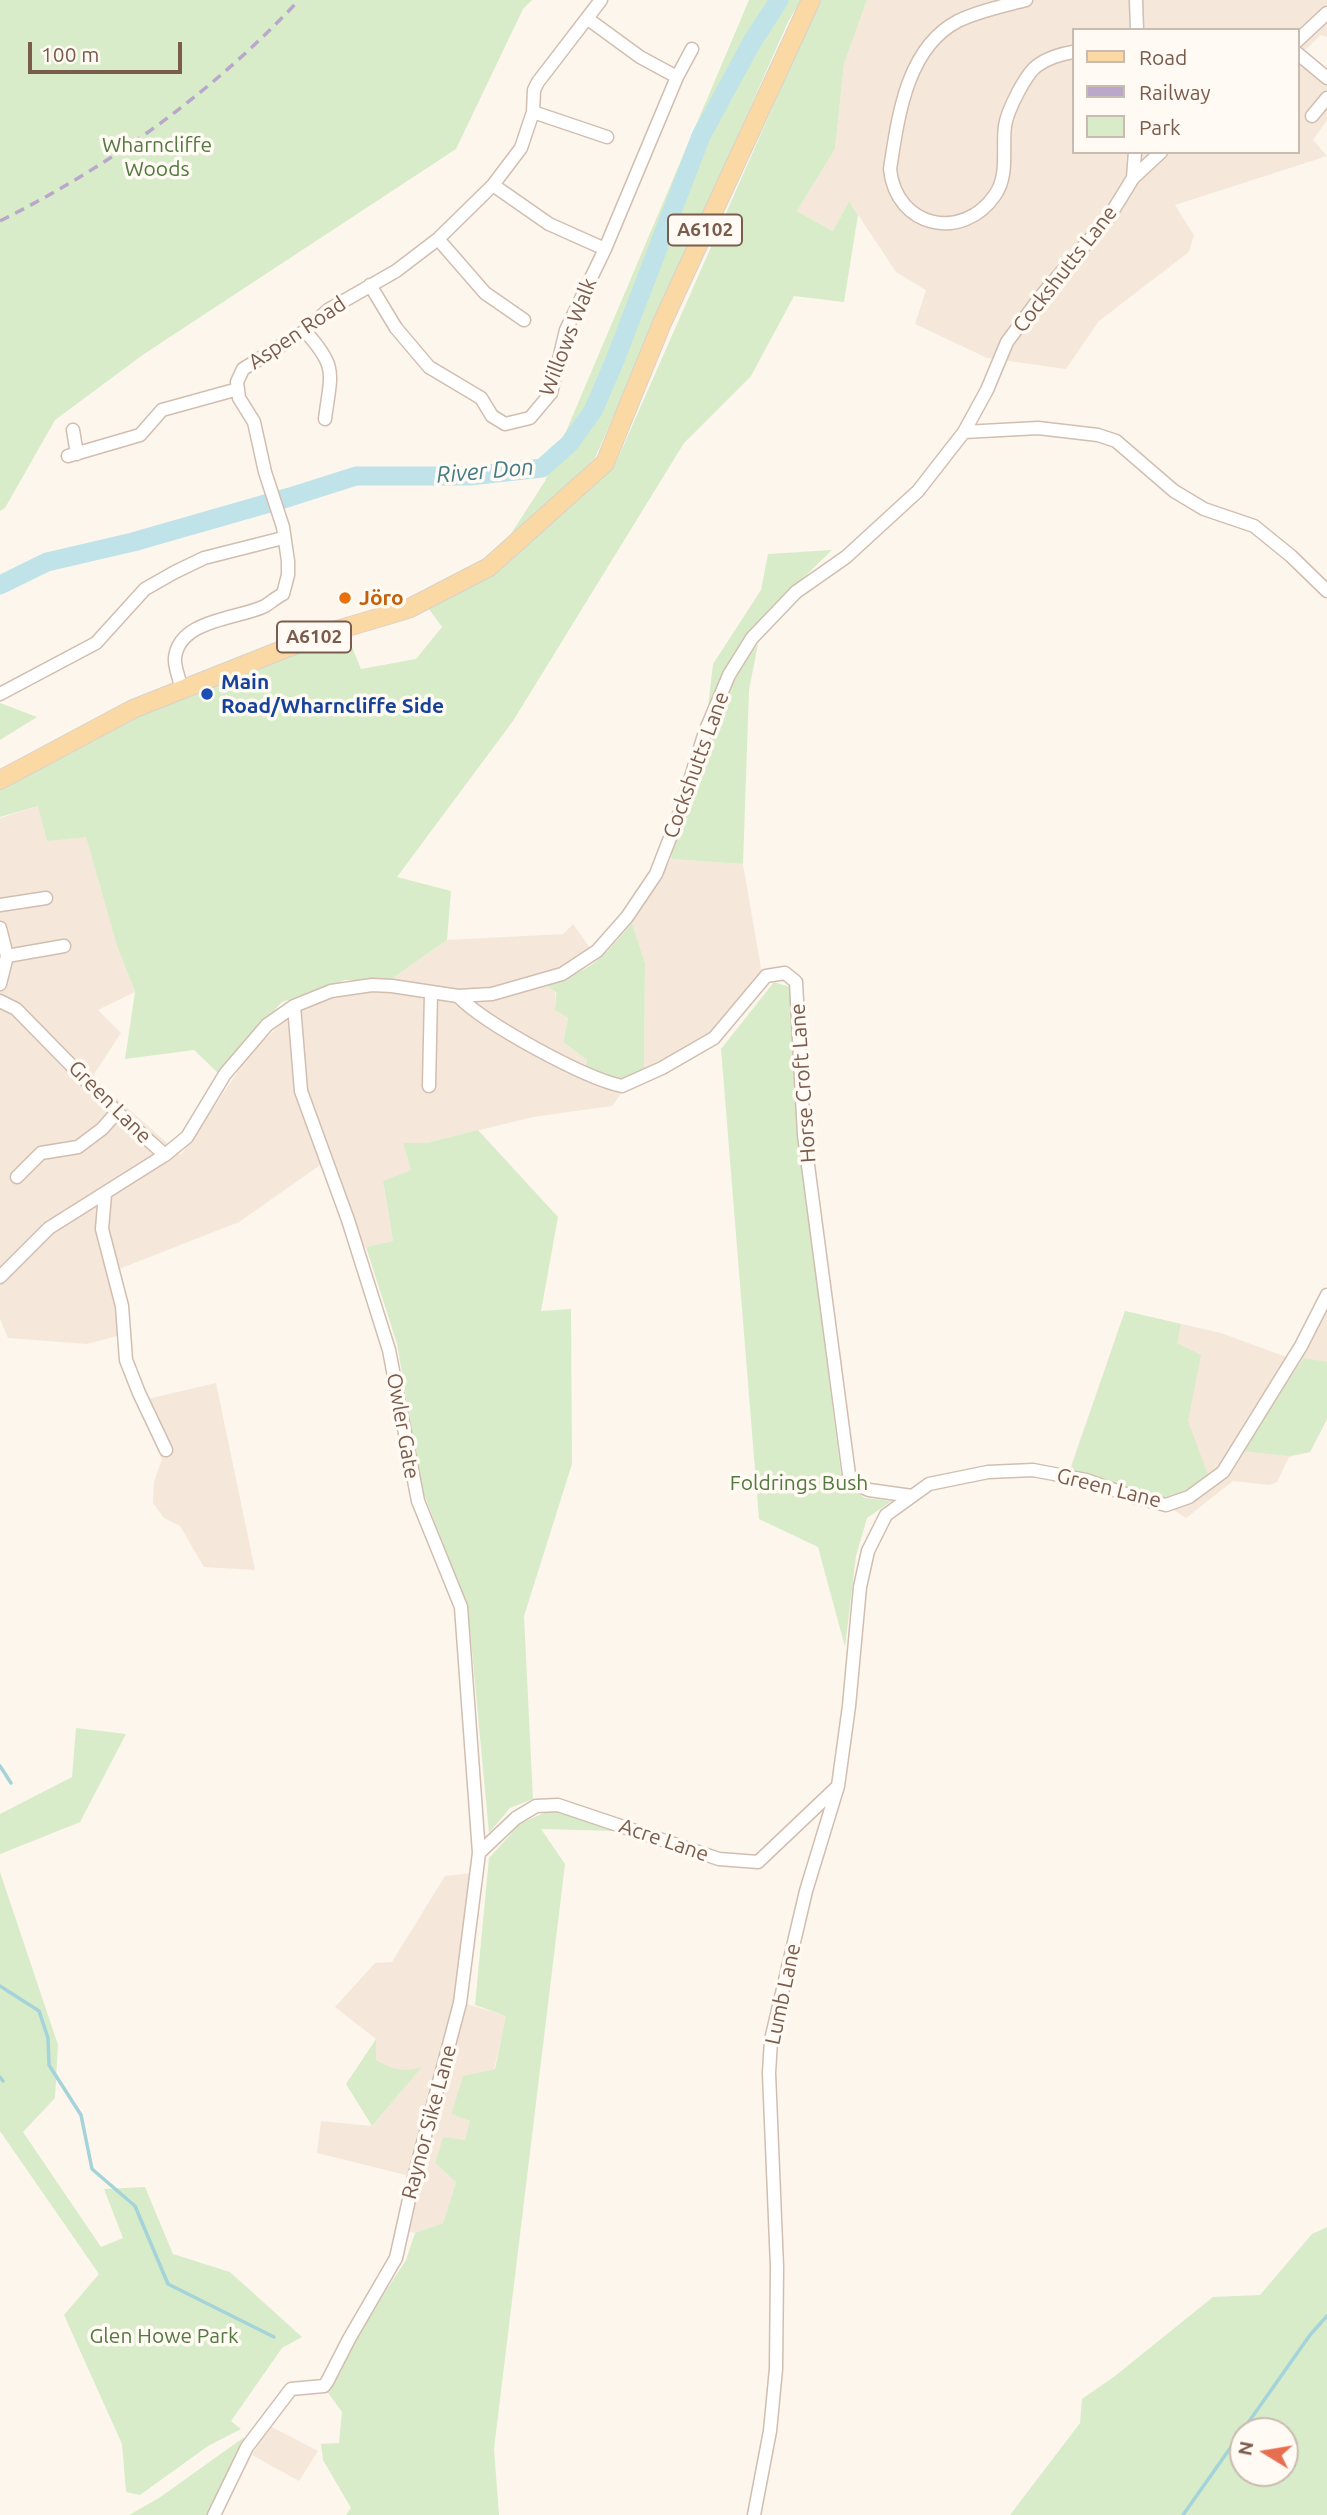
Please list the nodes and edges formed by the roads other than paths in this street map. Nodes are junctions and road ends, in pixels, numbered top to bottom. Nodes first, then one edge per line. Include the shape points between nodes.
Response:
1 (601, 0) edge
2 (811, 0) edge
3 (1022, 0) edge
4 (1136, 0) edge
5 (1327, 13) edge
6 (587, 19) junction
7 (1137, 28) edge
8 (1299, 39) edge
9 (692, 49) dead end
10 (1072, 52) edge
11 (1299, 55) edge
12 (677, 77) junction
13 (1327, 78) edge
14 (1327, 98) edge
15 (533, 112) junction
16 (1312, 116) dead end
17 (607, 137) dead end
18 (1135, 154) edge
19 (1159, 154) edge
20 (1133, 178) junction
21 (493, 185) junction
22 (439, 239) junction
23 (605, 249) junction
24 (370, 285) junction
25 (524, 320) dead end
26 (305, 331) junction
27 (238, 389) junction
28 (325, 419) dead end
29 (73, 430) dead end
30 (964, 432) junction
31 (283, 533) junction
32 (1327, 591) edge
33 (182, 690) junction
34 (0, 694) edge
35 (0, 780) edge
36 (46, 898) dead end
37 (0, 905) edge
38 (0, 928) edge
39 (64, 946) dead end
40 (7, 956) junction
41 (0, 984) edge
42 (431, 993) junction
43 (458, 996) junction
44 (0, 1001) edge
45 (294, 1006) junction
46 (429, 1086) dead end
47 (117, 1112) junction
48 (165, 1156) junction
49 (17, 1177) dead end
50 (105, 1194) junction
51 (0, 1277) edge
52 (1327, 1295) edge
53 (166, 1450) dead end
54 (912, 1496) junction
55 (838, 1786) junction
56 (479, 1853) junction
57 (214, 2515) edge
58 (754, 2515) edge

1 - 6 street, Aspen Road
2 - 33 main road, A6102 via 662,323 605,463 489,567 408,609 317,636
3 - 10 street via 956,22 920,57 906,93 890,169 891,181 907,209 926,221 946,223 981,210 1001,183 1005,123 1026,80 1036,66
4 - 7 street
5 - 8 street
6 - 12 street
6 - 15 street, Aspen Road via 538,82
9 - 12 street, Willows Walk
11 - 13 street
12 - 23 street, Willows Walk
14 - 16 street
15 - 17 street via 579,120
15 - 21 street, Aspen Road via 521,148
18 - 20 street
19 - 20 street, Cockshutts Lane
20 - 30 street, Cockshutts Lane via 1109,218 1007,342
21 - 22 street, Aspen Road
21 - 23 street via 548,224
22 - 24 street, Aspen Road
22 - 25 street via 485,293
23 - 24 street, Willows Walk via 566,330 551,393 530,418 505,424 492,416 481,398 429,367 396,328
24 - 26 street, Aspen Road via 328,310
26 - 27 street, Aspen Road via 243,369
26 - 28 street via 325,353 331,372
27 - 29 street via 162,410 140,435 73,455
27 - 31 street, Aspen Road via 254,422
30 - 32 street via 1038,428 1116,440 1174,491 1204,509 1254,526
30 - 43 street, Cockshutts Lane via 910,499 846,557 796,592 752,638 729,676 705,732 656,874 597,951 574,968 542,981 492,994
31 - 33 street, Aspen Road via 288,561 283,594 264,606 192,631 180,642 175,659
31 - 34 street via 204,558 145,589 96,643
33 - 35 main road, A6102 via 133,709
36 - 37 street
38 - 40 street
39 - 40 street
40 - 41 street
42 - 43 street, Cockshutts Lane
42 - 45 street, Cockshutts Lane via 372,985 331,991
42 - 46 street
43 - 54 street, Horse Croft Lane via 471,1010 536,1047 582,1072 622,1086 715,1038 766,976 785,973 796,982 804,1135 850,1482 869,1490
44 - 47 street, Green Lane via 16,1009
45 - 48 street, Green Lane via 267,1025 225,1074 187,1137
45 - 56 street, Owler Gate via 301,1091 389,1350 418,1501 461,1607
47 - 48 street, Green Lane
47 - 49 street via 78,1147 41,1153
48 - 50 street
50 - 51 street via 48,1228
50 - 53 street via 102,1229 122,1306 126,1360
52 - 54 street, Green Lane via 1223,1472 1189,1497 1166,1505 1086,1480 1033,1470 988,1472 929,1484
54 - 55 street, Lumb Lane via 886,1515 868,1551
55 - 56 street, Acre Lane via 758,1862 719,1859 558,1805 536,1806 516,1818
55 - 58 street, Lumb Lane via 806,1891 771,2040 776,2369
56 - 57 street, Raynor Sike Lane via 460,2004 396,2258 324,2386 291,2389 247,2447

